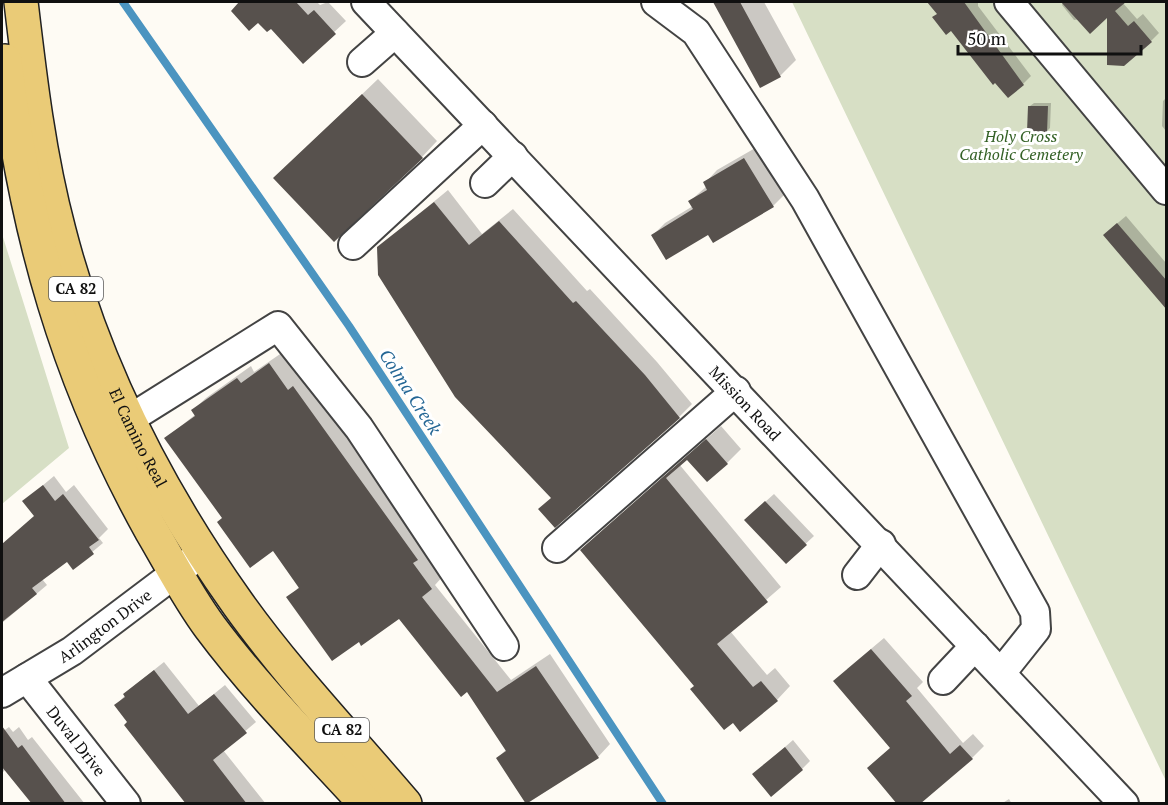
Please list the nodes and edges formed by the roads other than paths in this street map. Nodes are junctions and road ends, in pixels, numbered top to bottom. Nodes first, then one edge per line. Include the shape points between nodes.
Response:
1 (21, 2) edge
2 (656, 2) edge
3 (1009, 2) edge
4 (369, 3) edge
5 (2, 30) edge
6 (395, 33) junction
7 (362, 62) dead end
8 (483, 125) junction
9 (513, 156) junction
10 (485, 183) dead end
11 (1167, 190) edge
12 (353, 245) dead end
13 (736, 391) junction
14 (128, 420) junction
15 (881, 544) junction
16 (557, 548) dead end
17 (203, 552) junction
18 (176, 574) junction
19 (857, 575) dead end
20 (504, 646) dead end
21 (975, 646) junction
22 (1001, 673) junction
23 (27, 678) junction
24 (943, 680) dead end
25 (2, 693) edge
26 (126, 804) edge
27 (366, 804) edge
28 (405, 804) edge
29 (1124, 804) edge

1 - 14 main road, El Camino Real / CA 82 via 33,99 59,231 100,360
2 - 22 street via 696,32 805,199 1035,612 1036,630
3 - 11 street
4 - 6 street, Mission Road
5 - 18 main road, El Camino Real / CA 82 via 23,178 54,305 76,372 109,451
6 - 7 street
6 - 8 street, Mission Road
8 - 9 street, Mission Road
8 - 12 street
9 - 10 street
9 - 13 street, Mission Road
13 - 15 street, Mission Road
13 - 16 street
14 - 17 main road, El Camino Real / CA 82
14 - 20 street via 278,326 359,428
15 - 19 street
15 - 21 street, Mission Road
17 - 18 street, Arlington Drive
17 - 28 main road, El Camino Real / CA 82 via 279,657
18 - 23 street, Arlington Drive via 72,651
18 - 27 main road, El Camino Real / CA 82 via 209,626 250,678
21 - 22 street, Mission Road
21 - 24 street
22 - 29 street, Mission Road
23 - 25 street, Arlington Drive
23 - 26 street, Duval Drive

